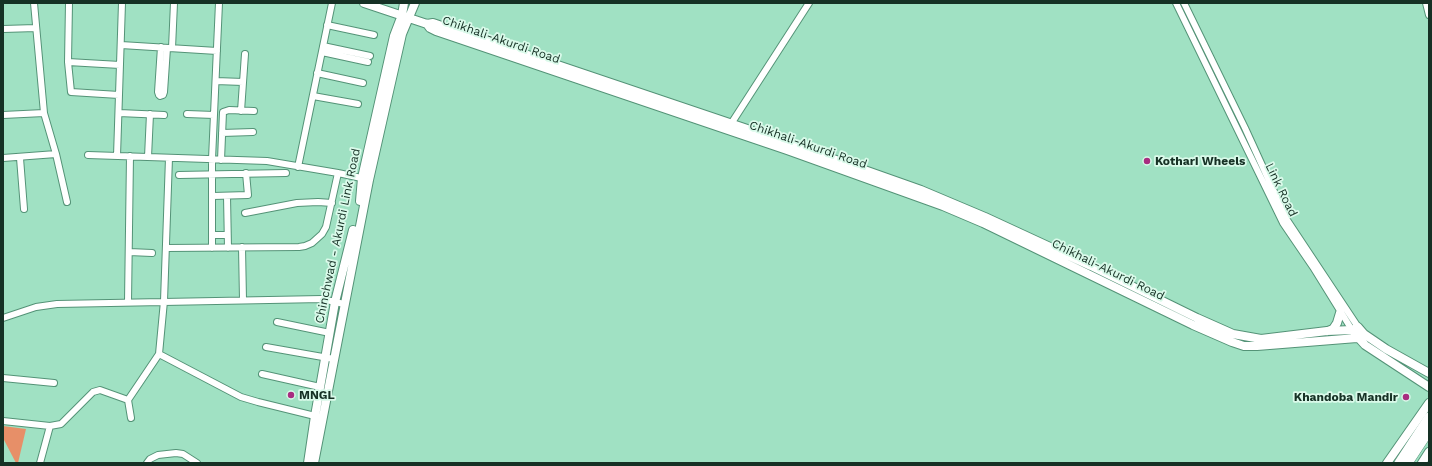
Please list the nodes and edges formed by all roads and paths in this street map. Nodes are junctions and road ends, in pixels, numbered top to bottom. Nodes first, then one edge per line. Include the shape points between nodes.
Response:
1 (34, 3) edge
2 (69, 3) edge
3 (122, 3) edge
4 (174, 3) edge
5 (219, 3) edge
6 (332, 3) edge
7 (364, 3) edge
8 (404, 3) edge
9 (416, 3) edge
10 (809, 3) edge
11 (1176, 3) edge
12 (1184, 3) edge
13 (1426, 3) edge
14 (1429, 15) edge
15 (405, 16) junction
16 (327, 25) junction
17 (36, 28) junction
18 (3, 29) edge
19 (374, 35) dead end
20 (121, 44) junction
21 (167, 47) junction
22 (322, 49) junction
23 (217, 51) junction
24 (245, 54) dead end
25 (369, 59) dead end
26 (68, 62) junction
27 (120, 65) junction
28 (317, 73) junction
29 (216, 81) junction
30 (243, 82) junction
31 (363, 83) dead end
32 (119, 95) junction
33 (313, 96) junction
34 (358, 104) dead end
35 (241, 111) junction
36 (254, 111) dead end
37 (119, 112) junction
38 (44, 113) junction
39 (150, 114) junction
40 (187, 114) dead end
41 (3, 115) edge
42 (164, 115) dead end
43 (214, 115) junction
44 (729, 127) junction
45 (253, 132) dead end
46 (222, 133) junction
47 (56, 154) junction
48 (88, 155) dead end
49 (117, 156) junction
50 (130, 156) junction
51 (148, 157) junction
52 (3, 158) edge
53 (20, 158) junction
54 (169, 158) junction
55 (212, 159) junction
56 (221, 160) junction
57 (298, 167) junction
58 (246, 173) junction
59 (286, 173) dead end
60 (338, 173) junction
61 (179, 175) dead end
62 (212, 175) junction
63 (366, 179) junction
64 (212, 196) junction
65 (227, 196) junction
66 (938, 200) junction
67 (67, 202) dead end
68 (332, 203) junction
69 (24, 210) dead end
70 (245, 213) dead end
71 (212, 235) junction
72 (228, 235) junction
73 (242, 247) junction
74 (166, 248) junction
75 (212, 248) junction
76 (228, 248) junction
77 (128, 252) junction
78 (152, 253) dead end
79 (1316, 266) junction
80 (243, 300) junction
81 (128, 302) junction
82 (164, 302) junction
83 (335, 302) junction
84 (344, 304) junction
85 (1340, 313) junction
86 (3, 318) edge
87 (277, 322) dead end
88 (1355, 329) junction
89 (1327, 331) junction
90 (330, 333) junction
91 (1361, 336) junction
92 (266, 347) dead end
93 (159, 354) junction
94 (330, 358) junction
95 (1429, 373) edge
96 (262, 374) dead end
97 (3, 378) edge
98 (54, 383) dead end
99 (320, 387) junction
100 (1429, 387) edge
101 (128, 400) junction
102 (1429, 403) edge
103 (315, 416) junction
104 (1429, 417) edge
105 (130, 418) dead end
106 (323, 418) junction
107 (3, 421) edge
108 (50, 426) junction
109 (1429, 431) edge
110 (1429, 452) edge
111 (40, 463) edge
112 (147, 463) edge
113 (197, 463) edge
114 (308, 463) edge
115 (314, 463) edge
116 (1387, 463) edge
117 (1399, 463) edge
118 (1408, 463) edge
119 (1422, 463) edge

1 - 17 street
2 - 26 street
3 - 20 street
4 - 21 street
5 - 23 street
6 - 16 street
7 - 15 main road, Chikhali-Akurdi Road
8 - 15 main road
9 - 15 main road
10 - 44 street
11 - 79 street, Link Road via 1284,223
12 - 79 street, Link Road via 1287,220
13 - 14 street
15 - 44 main road, Chikhali-Akurdi Road via 427,24 436,31
15 - 63 main road, Chinchwad - Akurdi Link Road
16 - 19 street
16 - 22 street
17 - 18 street
17 - 38 street
20 - 21 street
20 - 27 street
21 - 21 street via 158,92 159,96 164,92
21 - 23 street
22 - 25 street
22 - 28 street
23 - 29 street
24 - 30 street
26 - 27 street
26 - 32 street via 71,92
27 - 32 street
28 - 31 street
28 - 33 street
29 - 30 street
29 - 43 street
30 - 35 street
32 - 37 street
33 - 34 street
33 - 57 street
35 - 36 street
35 - 46 street via 223,112
37 - 39 street
37 - 49 street
38 - 41 street
38 - 47 street
39 - 42 street
39 - 51 street
40 - 43 street
43 - 55 street
44 - 66 main road, Chikhali-Akurdi Road via 920,197
45 - 46 street
46 - 56 street
47 - 53 street
47 - 67 street
48 - 49 street
49 - 50 street
50 - 51 street
50 - 77 street
51 - 54 street
52 - 53 street
53 - 69 street
54 - 55 street
54 - 74 street
55 - 56 street
55 - 62 street
56 - 57 street via 267,161
57 - 60 street
58 - 59 street
58 - 62 street
58 - 65 street via 248,195
60 - 63 street
60 - 68 street
61 - 62 street
62 - 64 street
63 - 83 main road, Chinchwad - Akurdi Link Road
63 - 84 main road, Chinchwad - Akurdi Link Road
64 - 65 street
64 - 71 street
65 - 72 street
66 - 89 main road, Chikhali-Akurdi Road via 1091,266 1233,334 1260,340
66 - 91 main road, Chikhali-Akurdi Road via 1193,325 1244,346
68 - 70 street via 297,203
68 - 73 street via 326,228 312,243 299,247
71 - 72 street
71 - 75 street
72 - 76 street
73 - 76 street
73 - 80 street
74 - 75 street
74 - 82 street
75 - 76 street
77 - 78 street
77 - 81 street
79 - 85 street, Link Road
79 - 88 street, Link Road
80 - 82 street
80 - 83 street via 322,299
81 - 82 street
81 - 86 street via 45,305
82 - 93 street
83 - 84 street
83 - 90 main road, Chinchwad - Akurdi Link Road
84 - 94 main road, Chinchwad - Akurdi Link Road
85 - 88 street, Link Road
85 - 89 main road via 1333,329
87 - 90 street
88 - 89 main road, Chikhali-Akurdi Road
88 - 91 main road, Link Road
90 - 94 main road, Chinchwad - Akurdi Link Road
91 - 95 main road, Link Road
91 - 100 main road, Link Road via 1365,345
92 - 94 street
93 - 101 street
93 - 103 street via 241,397
94 - 99 main road, Chinchwad - Akurdi Link Road
94 - 106 main road, Chinchwad - Akurdi Link Road
96 - 99 street
97 - 98 street
99 - 103 main road, Chinchwad - Akurdi Link Road
101 - 105 street
101 - 108 street via 100,390 93,392 61,424
102 - 116 main road
103 - 106 street
103 - 114 main road, Chinchwad - Akurdi Link Road
104 - 117 highway
106 - 115 main road, Chinchwad - Akurdi Link Road
107 - 108 street
108 - 111 street
109 - 118 highway
110 - 119 main road
112 - 113 street via 158,455 176,453 183,454

